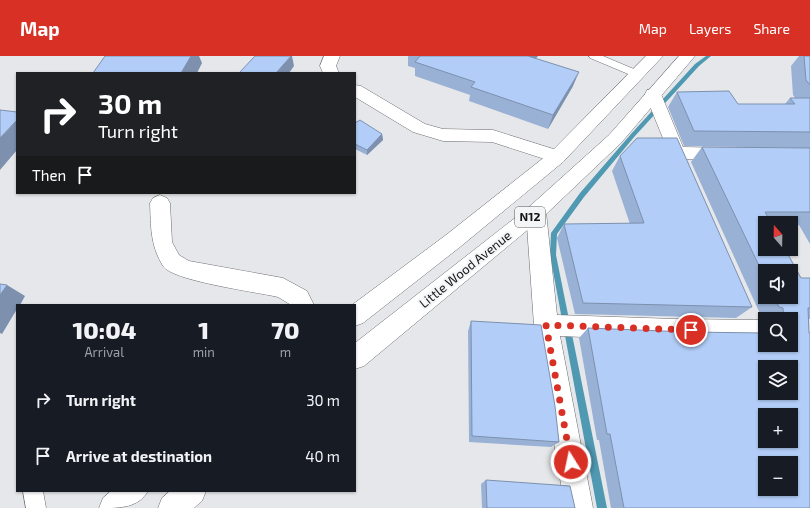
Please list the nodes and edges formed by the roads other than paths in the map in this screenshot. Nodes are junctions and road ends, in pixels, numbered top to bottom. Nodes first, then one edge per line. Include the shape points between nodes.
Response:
1 (332, 56) edge
2 (594, 56) edge
3 (655, 56) edge
4 (687, 56) edge
5 (331, 72) edge
6 (637, 74) junction
7 (356, 91) edge
8 (652, 94) junction
9 (677, 153) junction
10 (748, 154) edge
11 (557, 158) junction
12 (686, 174) edge
13 (160, 203) dead end
14 (536, 212) junction
15 (303, 304) edge
16 (745, 309) edge
17 (356, 315) edge
18 (546, 325) junction
19 (758, 328) edge
20 (758, 331) edge
21 (356, 357) edge
22 (33, 492) edge
23 (133, 492) edge
24 (191, 492) edge
25 (36, 508) edge
26 (113, 508) edge
27 (172, 508) edge
28 (579, 508) edge

1 - 5 main road via 328,66
2 - 6 lane
3 - 6 main road, N12
4 - 8 main road, Little Wood Avenue / N12
6 - 11 main road, N12
7 - 11 main road via 419,128 443,135 493,136
8 - 9 main road
8 - 14 main road, Little Wood Avenue / N12 via 615,139
9 - 10 main road
9 - 12 main road
11 - 17 main road, N12
13 - 15 main road via 162,242 171,261 185,269 283,288
14 - 18 main road
14 - 21 main road, Little Wood Avenue / N12
16 - 19 main road
18 - 20 main road
18 - 28 main road
22 - 25 lane
23 - 26 main road
24 - 27 main road

